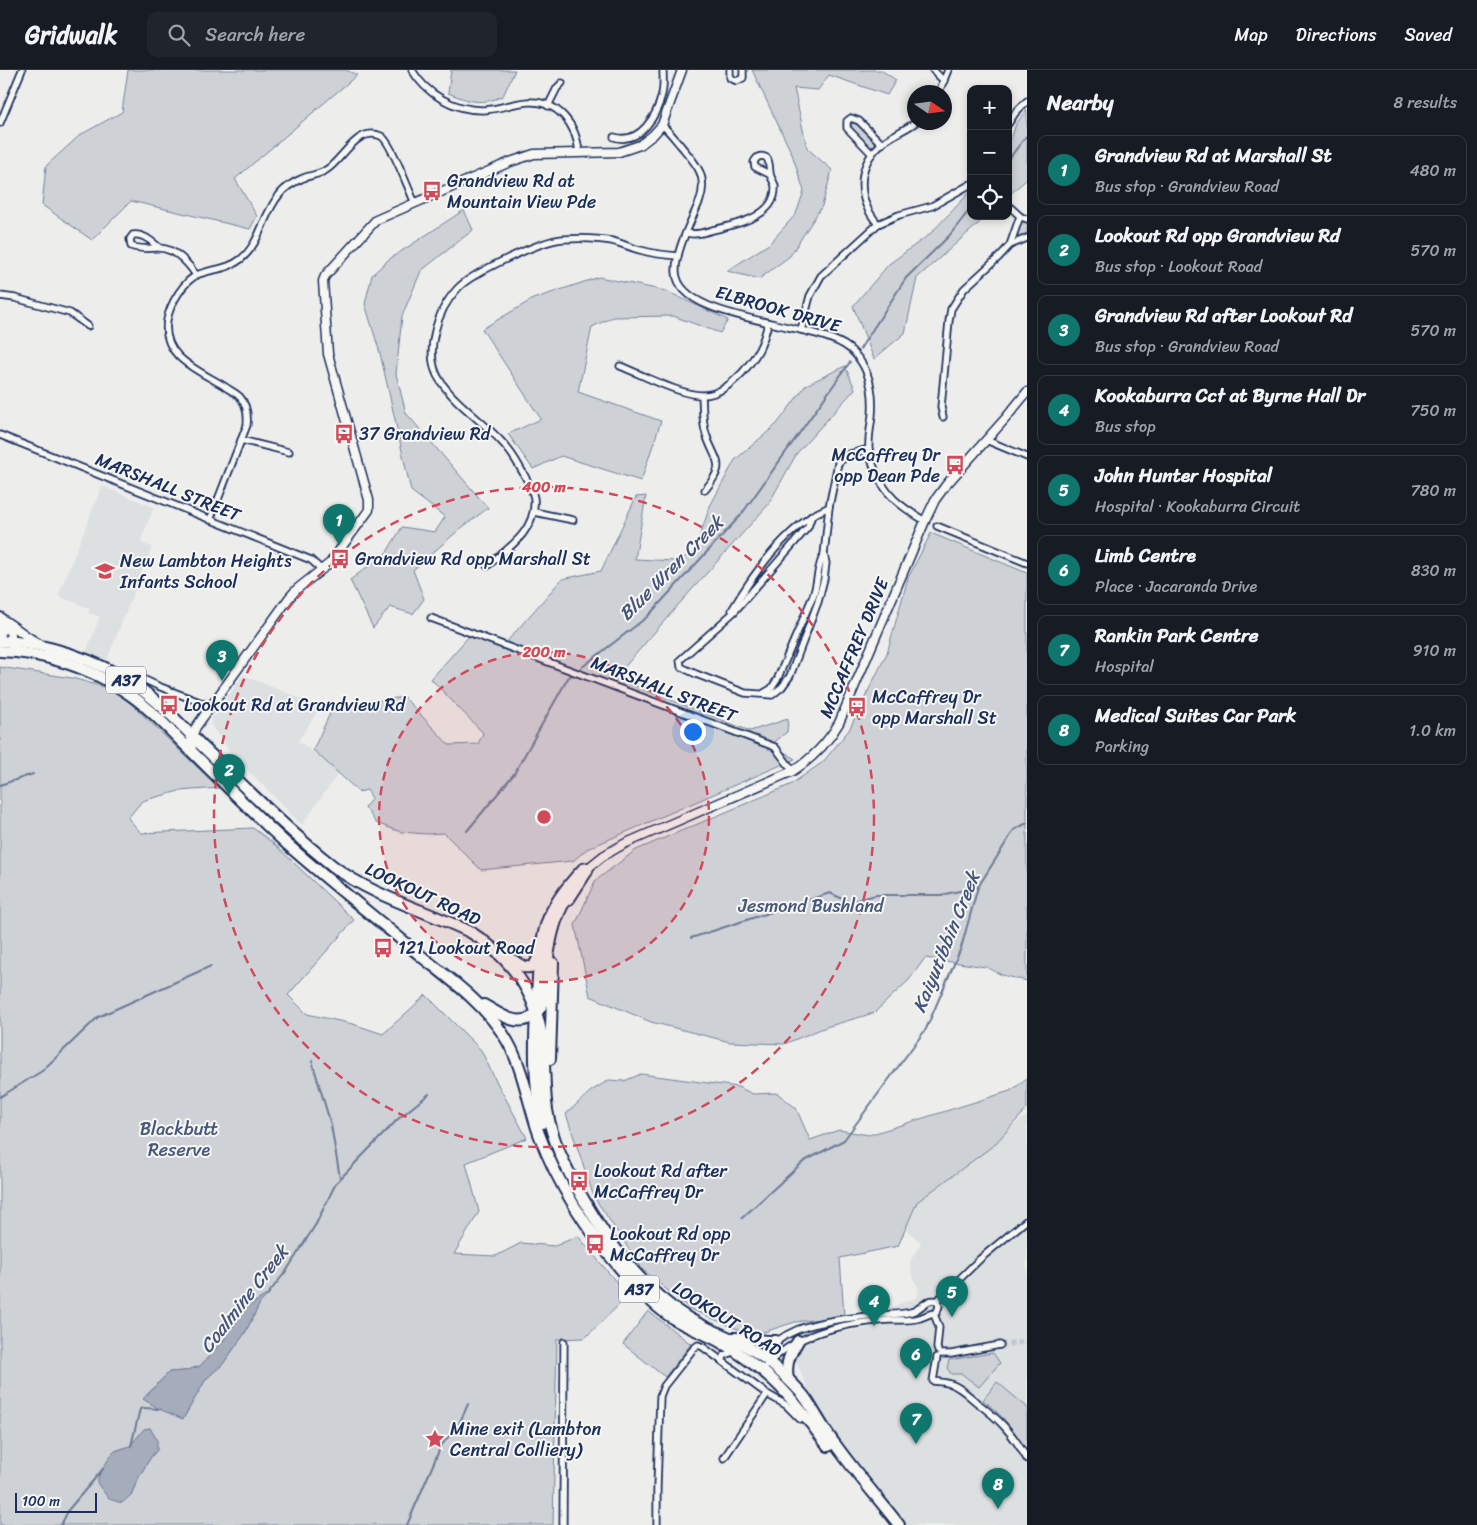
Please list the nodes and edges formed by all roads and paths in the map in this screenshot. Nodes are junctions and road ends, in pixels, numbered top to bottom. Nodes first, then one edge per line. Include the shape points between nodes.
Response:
1 (22, 70) edge
2 (412, 70) edge
3 (663, 70) edge
4 (682, 70) edge
5 (730, 70) edge
6 (743, 70) edge
7 (933, 70) edge
8 (948, 70) edge
9 (944, 81) junction
10 (562, 83) dead end
11 (942, 85) edge
12 (1027, 101) edge
13 (548, 106) junction
14 (1012, 118) edge
15 (0, 123) edge
16 (662, 125) junction
17 (907, 128) edge
18 (614, 137) dead end
19 (882, 144) junction
20 (579, 153) junction
21 (872, 154) junction
22 (769, 174) dead end
23 (967, 186) edge
24 (415, 203) junction
25 (1012, 209) edge
26 (1024, 218) edge
27 (878, 224) junction
28 (687, 233) junction
29 (1027, 238) edge
30 (1010, 245) junction
31 (160, 248) junction
32 (678, 256) junction
33 (196, 275) junction
34 (0, 296) edge
35 (768, 323) junction
36 (88, 326) dead end
37 (801, 330) junction
38 (620, 366) dead end
39 (1027, 392) edge
40 (702, 396) junction
41 (943, 417) dead end
42 (0, 436) edge
43 (241, 440) junction
44 (986, 440) junction
45 (869, 450) junction
46 (289, 452) dead end
47 (1027, 457) edge
48 (705, 490) dead end
49 (829, 507) junction
50 (534, 512) junction
51 (812, 516) junction
52 (210, 520) junction
53 (573, 520) dead end
54 (925, 520) junction
55 (937, 526) dead end
56 (824, 555) junction
57 (1027, 563) edge
58 (487, 566) dead end
59 (322, 570) junction
60 (0, 618) edge
61 (431, 618) dead end
62 (726, 620) junction
63 (0, 634) edge
64 (0, 641) edge
65 (12, 646) junction
66 (46, 648) junction
67 (0, 651) edge
68 (139, 677) dead end
69 (764, 693) junction
70 (210, 706) junction
71 (192, 736) junction
72 (192, 752) junction
73 (793, 770) junction
74 (588, 868) junction
75 (540, 952) junction
76 (502, 956) junction
77 (457, 985) junction
78 (525, 986) junction
79 (536, 1014) junction
80 (513, 1020) junction
81 (546, 1098) junction
82 (550, 1158) junction
83 (1027, 1220) edge
84 (937, 1301) junction
85 (925, 1305) junction
86 (932, 1314) junction
87 (726, 1340) junction
88 (776, 1341) junction
89 (798, 1341) junction
90 (564, 1342) dead end
91 (1000, 1345) tunnel mouth
92 (735, 1351) junction
93 (939, 1354) junction
94 (719, 1358) junction
95 (763, 1364) junction
96 (788, 1378) junction
97 (767, 1394) junction
98 (800, 1420) dead end
99 (724, 1458) dead end
100 (1027, 1459) edge
101 (563, 1525) edge
102 (657, 1525) edge
103 (891, 1525) edge
104 (900, 1525) edge

1 - 15 street
2 - 13 street via 430,92 463,108 484,110 528,102
3 - 18 street via 662,94 654,116 641,132 631,138
4 - 16 street
5 - 6 street via 730,78 736,81 743,78
7 - 9 street
8 - 9 street
9 - 11 street
10 - 13 street
12 - 14 street
13 - 20 street via 563,115 576,133
16 - 20 street via 647,140 626,151
16 - 28 street, ELBROOK DRIVE via 696,164 703,182 703,191
17 - 19 street
19 - 21 street
19 - 21 street via 857,120 847,121 847,128
20 - 24 street via 526,156
21 - 27 street via 863,169 861,184 869,210
22 - 28 street via 775,192 763,212 738,224
23 - 27 street via 932,206
24 - 33 street via 385,140 381,136 368,135 346,149 327,170 288,186 272,205 254,243 241,259 226,267
24 - 59 street via 376,220 323,281 328,354 370,508
25 - 26 street
26 - 30 street via 1017,222
27 - 37 street via 821,276 810,296
28 - 32 street, ELBROOK DRIVE
29 - 30 street
30 - 41 street via 964,289 951,309 941,407
31 - 31 street via 136,248 131,246 130,238 140,235
31 - 33 street via 182,257
32 - 35 street, ELBROOK DRIVE via 677,277 691,297 729,313
32 - 50 street via 642,251 603,240 552,240 469,279 447,303 432,340 435,371 452,397 500,440 518,464 530,485
33 - 43 street via 182,287 168,316 169,344 180,359 240,397 248,418
34 - 36 street via 70,313
35 - 37 street, ELBROOK DRIVE
35 - 40 street via 762,344 748,366 725,388
37 - 45 street, ELBROOK DRIVE via 844,345 864,367 872,393
38 - 40 street
39 - 44 street, MCCAFFREY DRIVE
40 - 48 street via 705,433 718,460 716,476
42 - 52 street, MARSHALL STREET
43 - 46 street
43 - 52 street
44 - 47 street
44 - 54 street, MCCAFFREY DRIVE via 935,500
45 - 49 street via 849,454 840,460
45 - 54 street, ELBROOK DRIVE via 877,476 890,496
49 - 51 street
49 - 56 street
50 - 53 street
50 - 58 street via 524,534
51 - 62 street via 808,527
51 - 62 street via 777,546 740,595
52 - 59 street, MARSHALL STREET via 311,560
54 - 73 street, MCCAFFREY DRIVE via 840,724 819,752
55 - 57 street
56 - 69 street via 820,559 815,592 784,666 771,689
56 - 69 street via 824,579 818,602 790,676 772,695
59 - 70 street via 289,598
60 - 63 highway
60 - 65 street via 11,632
60 - 66 street
61 - 73 street, MARSHALL STREET via 775,747
62 - 69 street via 680,660 682,667 745,693
64 - 65 highway, A37
65 - 66 highway, LOOKOUT ROAD / A37
65 - 67 highway, A37
65 - 72 highway, LOOKOUT ROAD / A37 via 81,669 112,684 141,702
66 - 71 highway, LOOKOUT ROAD / A37 via 103,668 133,684
68 - 70 street
70 - 71 street
71 - 72 street
71 - 76 highway, LOOKOUT ROAD / A37 via 334,866 381,895 472,933
72 - 77 highway, LOOKOUT ROAD / A37 via 286,843
73 - 74 street, MCCAFFREY DRIVE via 624,844
74 - 75 highway via 577,875 557,901 547,922
74 - 79 highway via 558,915 549,949 544,1000
74 - 81 highway via 565,907 556,941 550,1093
75 - 76 highway via 531,968
75 - 79 highway
76 - 78 highway, LOOKOUT ROAD
77 - 80 highway
77 - 82 highway, LOOKOUT ROAD / A37 via 486,1013 508,1042
78 - 79 highway, LOOKOUT ROAD
78 - 80 highway via 528,1011 523,1018
79 - 80 highway via 527,1020
79 - 81 highway, LOOKOUT ROAD via 543,1047
79 - 82 highway via 534,1073
81 - 87 highway, LOOKOUT ROAD / A37 via 550,1126 558,1148 606,1234 642,1281 664,1301
82 - 87 highway, LOOKOUT ROAD / A37 via 586,1224 628,1277 674,1319
83 - 84 street via 981,1258
84 - 85 street via 930,1300
84 - 86 street via 938,1311
85 - 86 street
85 - 88 street via 913,1312 808,1325
86 - 89 street via 908,1320 845,1326
86 - 93 street via 939,1327
87 - 88 highway via 744,1337
87 - 92 highway, LOOKOUT ROAD / A37
87 - 94 street, LOOKOUT ROAD
87 - 95 highway, LOOKOUT ROAD / A37
88 - 95 street
89 - 95 street
89 - 96 highway via 788,1361
90 - 101 street
91 - 93 street
92 - 94 street, LOOKOUT ROAD
92 - 95 highway, LOOKOUT ROAD / A37
93 - 100 street via 933,1381 950,1384 977,1402 1001,1422
94 - 97 street
94 - 102 street via 698,1345 664,1386 660,1396
95 - 96 highway, LOOKOUT ROAD / A37
95 - 103 highway, LOOKOUT ROAD / A37
96 - 104 highway, LOOKOUT ROAD / A37 via 806,1399 837,1447
97 - 98 street via 786,1405
97 - 99 street

